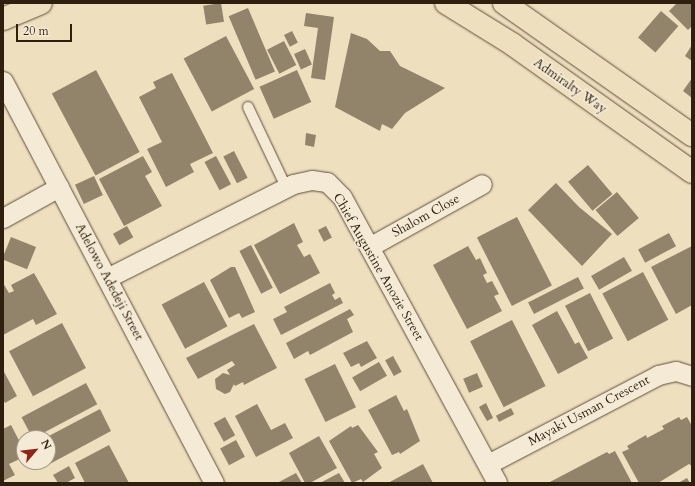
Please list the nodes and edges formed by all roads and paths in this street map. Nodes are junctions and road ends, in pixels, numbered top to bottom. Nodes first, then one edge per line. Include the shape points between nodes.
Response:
1 (41, 3) edge
2 (446, 3) edge
3 (504, 3) edge
4 (3, 19) edge
5 (3, 81) edge
6 (248, 106) dead end
7 (692, 135) edge
8 (692, 172) edge
9 (482, 184) dead end
10 (59, 187) junction
11 (286, 187) junction
12 (3, 218) edge
13 (370, 247) junction
14 (107, 278) junction
15 (692, 376) edge
16 (488, 464) junction
17 (214, 483) edge
18 (498, 483) edge

1 - 4 main road
2 - 8 main road, Admiralty Way via 512,44
3 - 7 main road
5 - 10 street, Adelowo Adedeji Street
6 - 11 lane
9 - 13 street, Shalom Close
10 - 12 street
10 - 14 street, Adelowo Adedeji Street
11 - 13 street, Chief Augustine Anozie Street via 312,180 327,182 342,198
11 - 14 street, Chief Augustine Anozie Street
13 - 16 street, Chief Augustine Anozie Street
14 - 17 street, Adelowo Adedeji Street
15 - 16 street, Mayaki Usman Crescent via 676,371 658,375
16 - 18 street, Chief Augustine Anozie Street

